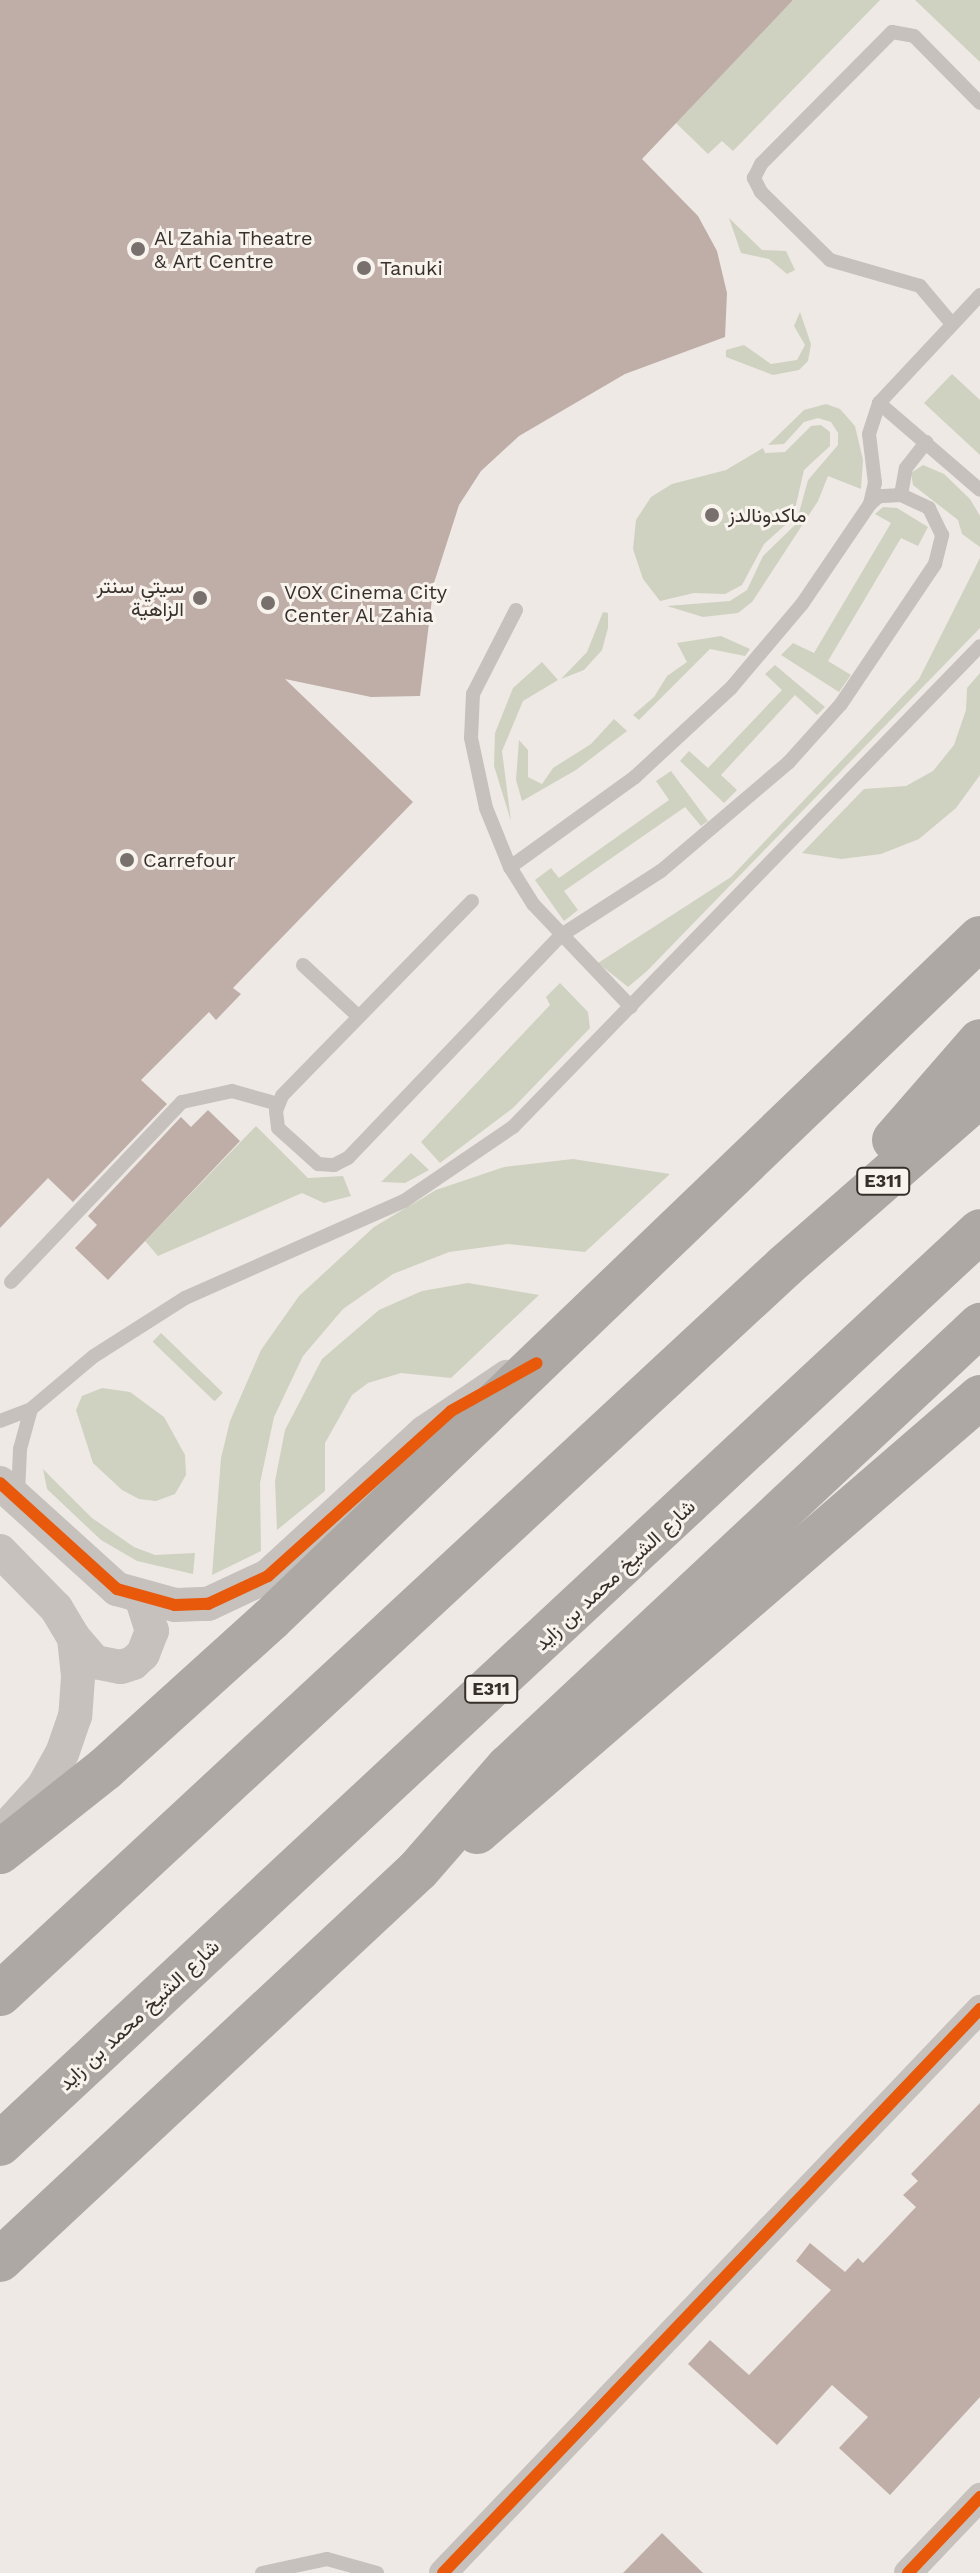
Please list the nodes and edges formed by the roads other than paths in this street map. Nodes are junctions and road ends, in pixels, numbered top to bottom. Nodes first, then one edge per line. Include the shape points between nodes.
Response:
1 (980, 103) edge
2 (980, 295) edge
3 (952, 324) junction
4 (879, 403) junction
5 (926, 442) junction
6 (980, 490) edge
7 (901, 495) junction
8 (870, 504) junction
9 (516, 610) dead end
10 (980, 646) edge
11 (510, 867) junction
12 (472, 901) dead end
13 (560, 936) junction
14 (980, 938) edge
15 (303, 965) dead end
16 (631, 1007) junction
17 (359, 1017) junction
18 (980, 1041) edge
19 (980, 1095) edge
20 (278, 1104) junction
21 (980, 1231) edge
22 (785, 1266) junction
23 (11, 1282) dead end
24 (980, 1325) edge
25 (537, 1363) junction
26 (980, 1397) edge
27 (31, 1409) junction
28 (0, 1421) edge
29 (9, 1492) edge
30 (0, 1551) edge
31 (142, 1600) junction
32 (74, 1638) junction
33 (0, 1834) edge
34 (0, 1852) edge
35 (418, 1870) junction
36 (0, 1994) edge
37 (980, 2009) edge
38 (0, 2144) edge
39 (0, 2260) edge
40 (980, 2497) edge
41 (262, 2573) edge
42 (377, 2573) edge
43 (443, 2573) edge
44 (908, 2573) edge

1 - 3 lane via 914,36 892,32 761,164 754,178 761,192 830,260 908,279 931,295
2 - 3 lane
3 - 4 lane
4 - 5 lane
4 - 8 lane via 869,434 875,483
5 - 6 lane
5 - 7 lane via 906,468
7 - 8 lane via 879,496
7 - 13 lane via 929,508 942,535 941,550 920,592 841,704 726,820 661,871
8 - 11 lane via 802,604 731,688 635,777
9 - 11 lane via 481,672 471,716 477,773
10 - 16 lane
11 - 13 lane
12 - 17 lane
13 - 16 lane
13 - 20 lane via 342,1163 318,1164 282,1134
14 - 25 highway
15 - 17 lane
16 - 27 lane via 545,1098 442,1179 365,1221 185,1298 94,1356
17 - 20 lane
18 - 22 highway
19 - 22 highway, E311
20 - 23 lane via 232,1091 182,1102
21 - 38 highway, شارع الشيخ محمد بن زايد / E311
22 - 36 highway, E311
24 - 35 highway via 508,1767
25 - 31 street via 451,1411 268,1576 240,1593 208,1604
25 - 34 highway via 271,1619 106,1768
26 - 35 highway via 531,1789
27 - 28 lane
27 - 29 lane
29 - 31 street via 117,1589
30 - 32 street via 34,1582
31 - 32 street via 152,1631 143,1654 133,1663 121,1667 95,1662
32 - 33 street via 76,1703 62,1753 43,1787
35 - 39 highway
37 - 43 street
40 - 44 street
41 - 42 lane via 327,2559

